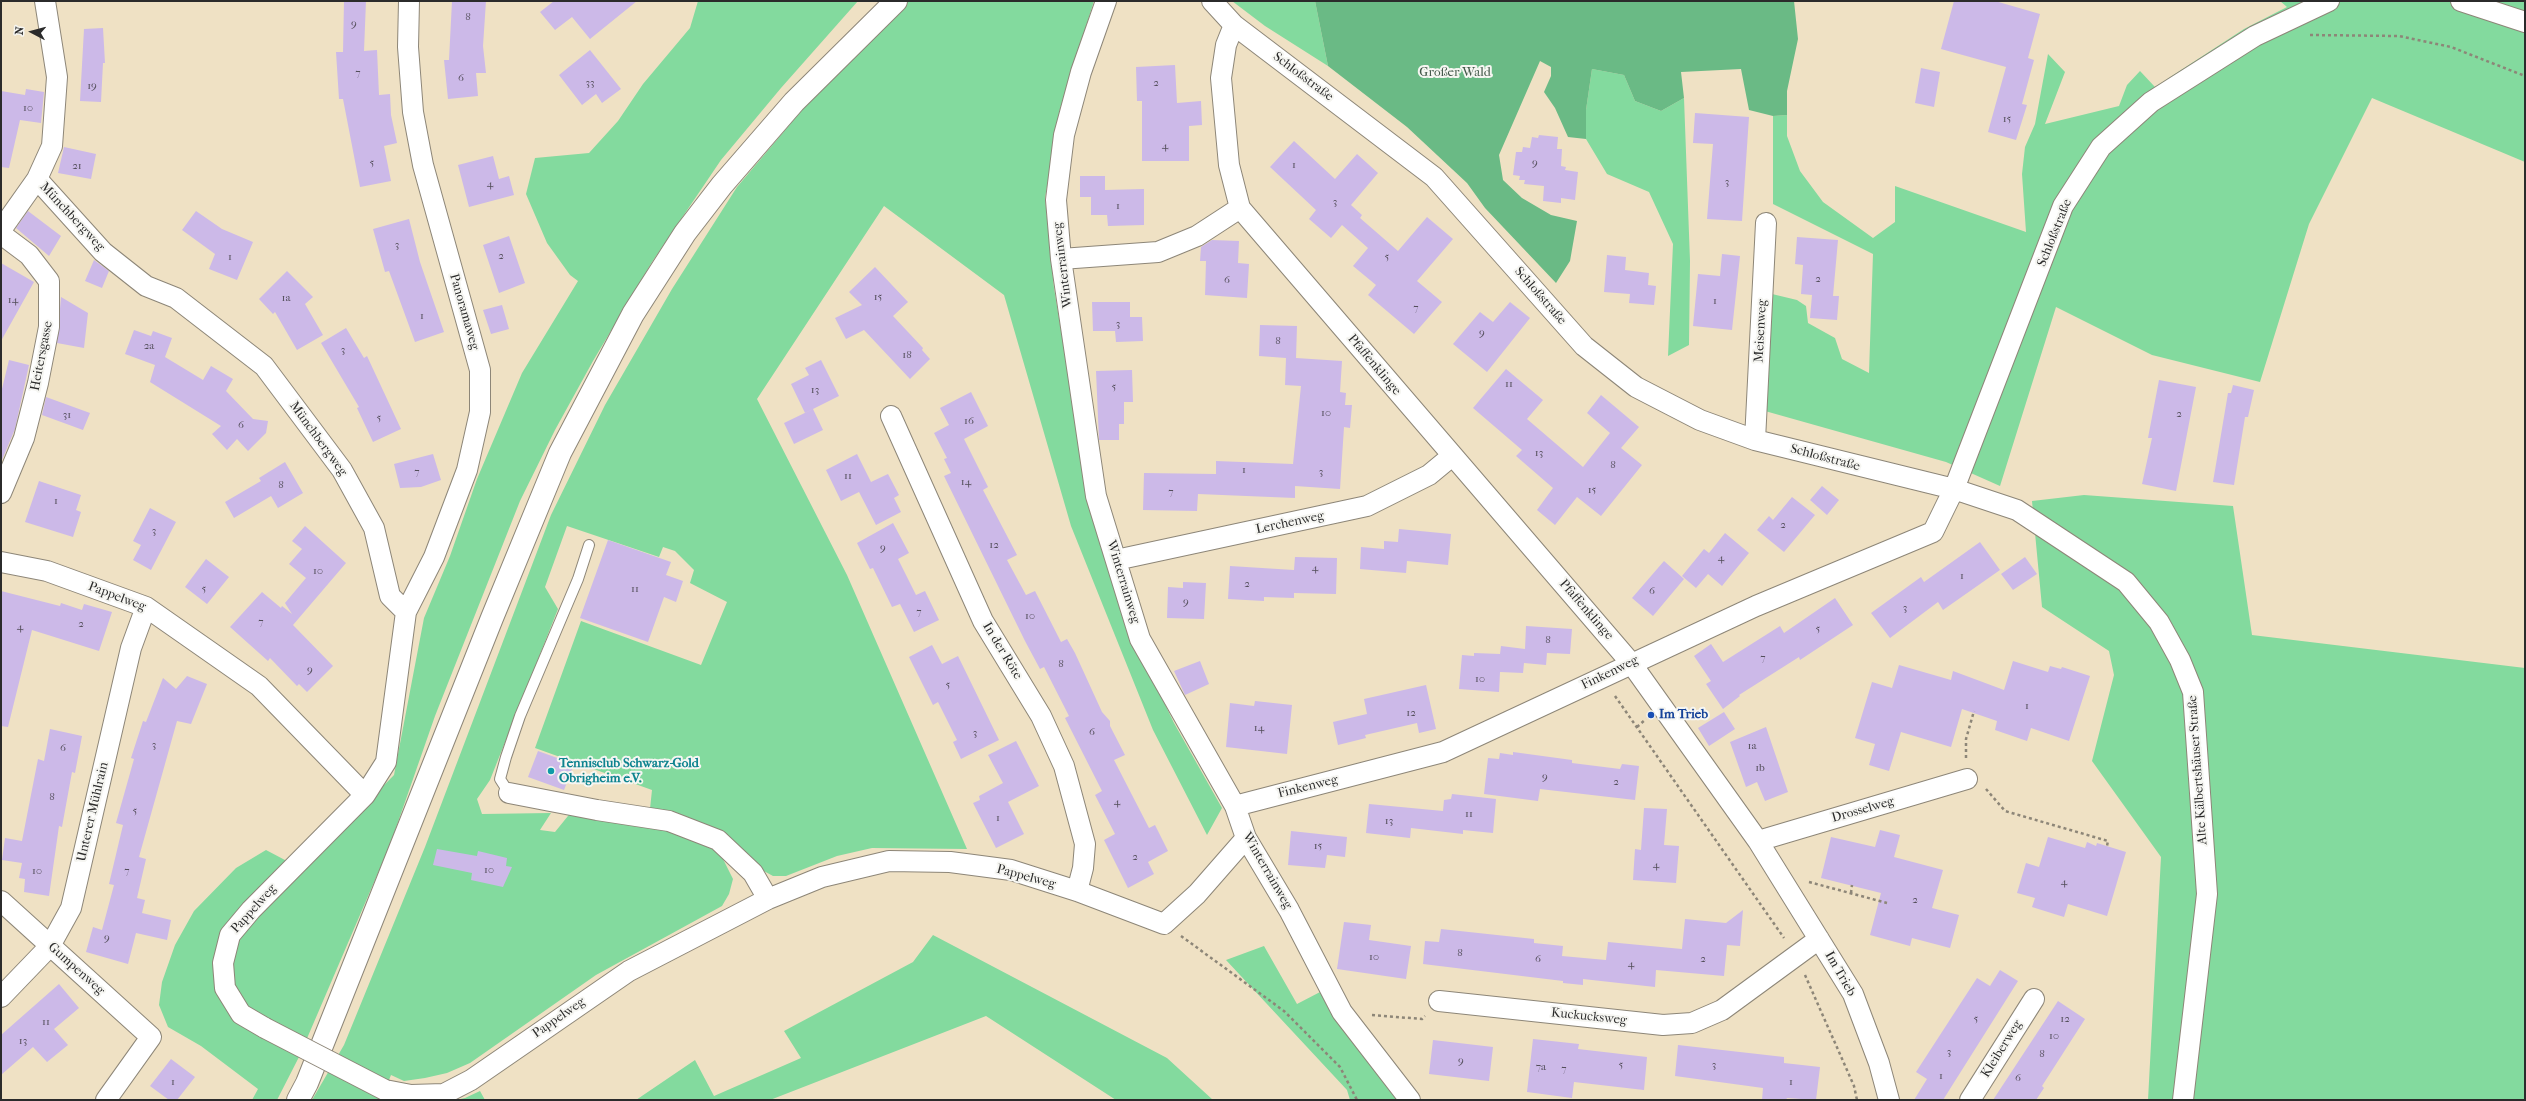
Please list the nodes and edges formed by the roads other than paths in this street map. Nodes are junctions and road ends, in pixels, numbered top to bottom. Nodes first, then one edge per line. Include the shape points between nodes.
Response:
1 (45, 1) edge
2 (409, 1) edge
3 (896, 1) edge
4 (1106, 1) edge
5 (1212, 1) edge
6 (2329, 1) edge
7 (2460, 1) edge
8 (2525, 22) edge
9 (1234, 25) junction
10 (37, 179) junction
11 (1240, 208) junction
12 (1766, 223) dead end
13 (1, 230) edge
14 (1, 234) edge
15 (1061, 259) junction
16 (891, 416) dead end
17 (1755, 440) junction
18 (1452, 456) junction
19 (1954, 489) junction
20 (1, 493) edge
21 (589, 545) dead end
22 (1116, 560) junction
23 (1, 562) edge
24 (146, 607) junction
25 (406, 612) junction
26 (1631, 663) junction
27 (1967, 779) road end
28 (509, 792) joint
29 (365, 795) junction
30 (1235, 806) junction
31 (1246, 838) junction
32 (1758, 841) junction
33 (1077, 891) junction
34 (768, 899) junction
35 (1, 901) edge
36 (1819, 939) junction
37 (50, 946) junction
38 (1, 997) edge
39 (2034, 999) dead end
40 (1439, 1001) road end
41 (2180, 1098) edge
42 (106, 1100) edge
43 (298, 1100) edge
44 (1410, 1100) edge
45 (1889, 1100) edge
46 (1970, 1100) edge

1 - 10 street via 57,77 52,146
2 - 25 street, Panoramaweg via 408,46 414,120 424,172 480,370 480,412 464,477 434,557
3 - 43 highway via 794,102 722,186 685,233 632,314 560,453 310,1076
4 - 15 street, Winterrainweg via 1081,72 1064,135 1056,200
5 - 9 street, Schloßstraße
6 - 19 street, Schloßstraße via 2255,36 2151,102 2101,147 2063,206
7 - 8 street
9 - 11 street, Pfaffenklinge via 1226,45 1221,78 1229,165
9 - 17 street, Schloßstraße via 1434,177 1584,346 1636,387 1700,420
10 - 13 street
10 - 25 street, Münchbergweg via 103,252 146,286 176,298 264,366 342,470 374,528 390,596
11 - 15 street via 1197,236 1158,252
11 - 18 street, Pfaffenklinge
12 - 17 street, Meisenweg
14 - 20 street, Heitersgasse via 29,255 50,281 49,327 38,383 24,438
15 - 22 street, Winterrainweg via 1096,496
16 - 33 street, In der Röte via 983,621 1041,716 1064,766 1085,844 1083,868
17 - 19 street, Schloßstraße
18 - 22 street, Lerchenweg via 1429,475 1367,506
18 - 26 street, Pfaffenklinge
19 - 26 street, Finkenweg via 1933,532 1756,606
19 - 41 street, Alte Kälbertshäuser Straße via 2017,510 2126,582 2158,622 2180,660 2193,692 2207,894
21 - 28 lane via 578,579 520,716 506,757 500,779
22 - 30 street, Winterrainweg via 1140,639
23 - 24 street, Pappelweg via 47,571
24 - 29 street, Pappelweg via 260,686
24 - 37 street, Unterer Mühlrain via 131,648 71,908
25 - 29 street via 386,762
26 - 30 street, Finkenweg via 1602,679 1443,752
26 - 32 street, Im Trieb
27 - 32 street, Drosselweg
28 - 34 street via 597,810 670,821 718,840 753,873
29 - 34 street, Pappelweg, bridge via 251,910 230,935 223,963 225,988 240,1014 385,1090 411,1095 444,1094 471,1080 580,1003 629,972
30 - 31 street, Winterrainweg
31 - 33 street, Pappelweg via 1197,894 1164,924
31 - 44 street, Winterrainweg via 1289,910 1342,1012
32 - 36 street, Im Trieb
33 - 34 street, Pappelweg via 1011,870 950,862 889,861 822,877
35 - 37 street, Gumpenweg
36 - 40 street, Kuckucksweg via 1722,1010 1692,1023 1663,1026
36 - 45 street, Im Trieb via 1853,994 1879,1063
37 - 38 street, Unterer Mühlrain
37 - 42 street, Gumpenweg via 151,1037
39 - 46 street, Kleiberweg

